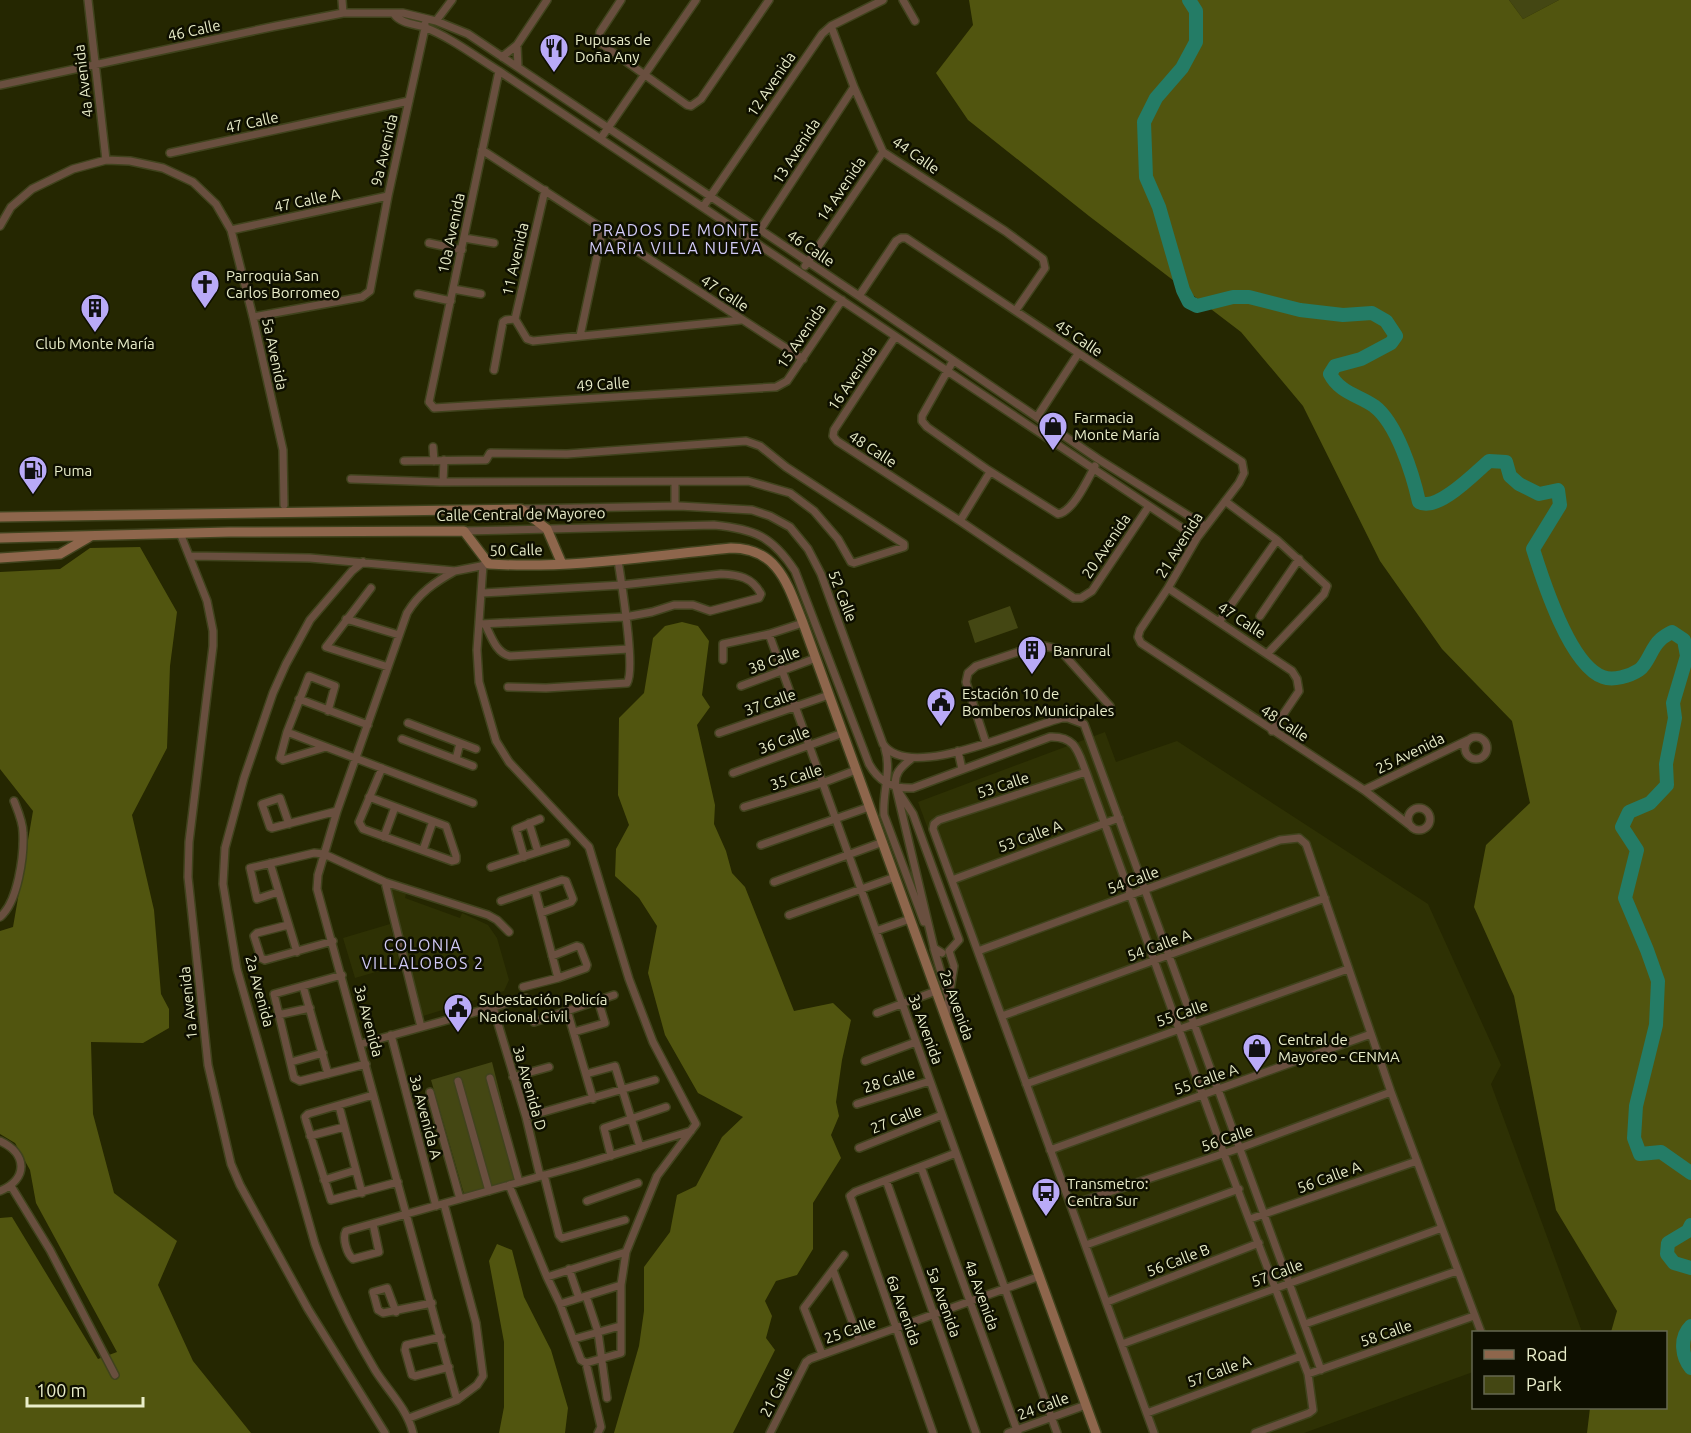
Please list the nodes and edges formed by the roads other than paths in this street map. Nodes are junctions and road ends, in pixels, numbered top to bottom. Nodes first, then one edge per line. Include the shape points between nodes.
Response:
1 (88, 0) edge
2 (342, 0) edge
3 (452, 0) edge
4 (547, 0) edge
5 (621, 0) edge
6 (696, 0) edge
7 (769, 0) edge
8 (883, 0) edge
9 (903, 0) edge
10 (343, 13) junction
11 (394, 14) junction
12 (420, 17) junction
13 (436, 21) junction
14 (915, 21) dead end
15 (831, 26) junction
16 (425, 28) junction
17 (517, 45) junction
18 (501, 57) junction
19 (95, 64) junction
20 (518, 67) junction
21 (499, 71) junction
22 (645, 74) junction
23 (0, 85) edge
24 (854, 87) junction
25 (410, 102) junction
26 (608, 128) junction
27 (601, 138) junction
28 (482, 150) junction
29 (883, 152) junction
30 (170, 153) dead end
31 (106, 160) junction
32 (545, 190) junction
33 (388, 196) junction
34 (710, 197) junction
35 (704, 207) junction
36 (0, 226) edge
37 (603, 228) junction
38 (231, 230) junction
39 (760, 230) junction
40 (465, 238) junction
41 (429, 243) dead end
42 (494, 243) dead end
43 (462, 250) junction
44 (807, 262) junction
45 (801, 272) junction
46 (453, 289) junction
47 (418, 294) dead end
48 (481, 294) dead end
49 (859, 296) junction
50 (842, 300) junction
51 (451, 301) junction
52 (1016, 310) junction
53 (254, 317) junction
54 (515, 320) junction
55 (741, 320) junction
56 (580, 336) junction
57 (895, 337) junction
58 (1078, 354) junction
59 (803, 360) junction
60 (953, 361) junction
61 (494, 370) dead end
62 (948, 370) junction
63 (782, 385) joint
64 (429, 402) joint
65 (1037, 417) junction
66 (833, 436) joint
67 (433, 447) dead end
68 (1098, 459) junction
69 (434, 460) junction
70 (444, 460) junction
71 (404, 461) dead end
72 (1242, 462) joint
73 (1094, 468) junction
74 (990, 472) junction
75 (351, 479) dead end
76 (675, 482) junction
77 (443, 483) junction
78 (1225, 501) junction
79 (284, 505) dead end
80 (675, 506) junction
81 (1149, 506) junction
82 (521, 509) junction
83 (0, 517) edge
84 (960, 521) junction
85 (1205, 526) junction
86 (547, 529) junction
87 (464, 531) junction
88 (180, 533) junction
89 (91, 536) junction
90 (0, 538) edge
91 (1197, 538) junction
92 (1277, 540) junction
93 (190, 556) junction
94 (0, 558) edge
95 (1299, 559) junction
96 (618, 560) junction
97 (363, 562) junction
98 (562, 564) junction
99 (486, 565) junction
100 (455, 571) junction
101 (622, 585) junction
102 (789, 587) joint
103 (371, 588) dead end
104 (1168, 588) junction
105 (482, 593) junction
106 (1081, 598) joint
107 (1260, 616) dead end
108 (625, 617) junction
109 (346, 619) junction
110 (1219, 621) junction
111 (803, 623) junction
112 (482, 624) junction
113 (769, 634) junction
114 (399, 635) junction
115 (1142, 643) joint
116 (629, 649) junction
117 (1268, 653) junction
118 (816, 658) junction
119 (723, 660) dead end
120 (388, 667) junction
121 (782, 671) junction
122 (741, 686) dead end
123 (508, 687) dead end
124 (829, 695) junction
125 (299, 699) junction
126 (1110, 706) dead end
127 (796, 708) junction
128 (328, 711) junction
129 (408, 723) dead end
130 (368, 725) junction
131 (1272, 731) junction
132 (288, 732) junction
133 (720, 733) dead end
134 (843, 733) junction
135 (402, 739) dead end
136 (1468, 740) dead end
137 (460, 743) junction
138 (986, 743) junction
139 (883, 744) junction
140 (809, 745) junction
141 (326, 747) junction
142 (476, 749) dead end
143 (958, 751) junction
144 (356, 759) junction
145 (456, 759) junction
146 (911, 759) junction
147 (473, 766) dead end
148 (382, 768) junction
149 (962, 769) junction
150 (856, 770) junction
151 (1086, 772) junction
152 (734, 773) dead end
153 (885, 782) junction
154 (822, 783) junction
155 (896, 788) junction
156 (1364, 790) junction
157 (369, 797) junction
158 (14, 801) dead end
159 (473, 803) dead end
160 (395, 807) junction
161 (744, 807) dead end
162 (869, 807) junction
163 (338, 811) junction
164 (836, 818) junction
165 (1119, 818) junction
166 (540, 819) dead end
167 (433, 821) junction
168 (529, 823) junction
169 (1103, 823) junction
170 (289, 824) junction
171 (1412, 827) dead end
172 (384, 837) junction
173 (566, 843) dead end
174 (883, 843) junction
175 (536, 844) junction
176 (760, 845) dead end
177 (521, 848) junction
178 (423, 850) junction
179 (538, 852) junction
180 (324, 854) junction
181 (848, 855) junction
182 (524, 857) junction
183 (270, 863) junction
184 (491, 867) dead end
185 (895, 877) junction
186 (952, 880) junction
187 (385, 882) junction
188 (774, 882) dead end
189 (535, 890) junction
190 (861, 890) junction
191 (1145, 890) junction
192 (278, 892) junction
193 (1130, 895) junction
194 (1324, 898) junction
195 (501, 901) dead end
196 (541, 913) junction
197 (789, 915) dead end
198 (0, 917) edge
199 (910, 919) junction
200 (288, 925) junction
201 (876, 931) junction
202 (508, 932) dead end
203 (333, 941) junction
204 (934, 948) junction
205 (978, 951) junction
206 (297, 952) junction
207 (942, 953) dead end
208 (1169, 955) junction
209 (552, 956) junction
210 (1154, 960) junction
211 (1348, 969) junction
212 (342, 975) junction
213 (558, 978) junction
214 (303, 986) junction
215 (523, 987) dead end
216 (936, 991) junction
217 (614, 995) dead end
218 (525, 998) dead end
219 (949, 998) junction
220 (598, 1000) junction
221 (902, 1004) junction
222 (493, 1007) junction
223 (310, 1008) junction
224 (567, 1010) junction
225 (877, 1013) dead end
226 (278, 1015) junction
227 (1002, 1016) junction
228 (946, 1017) junction
229 (534, 1022) dead end
230 (1194, 1024) junction
231 (421, 1027) junction
232 (1179, 1029) junction
233 (574, 1032) junction
234 (1371, 1034) junction
235 (390, 1035) junction
236 (916, 1042) junction
237 (361, 1044) junction
238 (323, 1053) junction
239 (865, 1061) dead end
240 (291, 1062) junction
241 (366, 1064) junction
242 (549, 1067) dead end
243 (328, 1074) junction
244 (586, 1074) junction
245 (513, 1077) junction
246 (490, 1078) dead end
247 (655, 1080) dead end
248 (458, 1081) dead end
249 (930, 1081) junction
250 (1026, 1084) junction
251 (1218, 1089) junction
252 (623, 1090) junction
253 (430, 1092) dead end
254 (1391, 1092) junction
255 (1203, 1094) junction
256 (374, 1095) junction
257 (593, 1099) junction
258 (857, 1104) dead end
259 (339, 1106) junction
260 (666, 1107) dead end
261 (942, 1115) junction
262 (526, 1117) junction
263 (631, 1118) junction
264 (345, 1127) junction
265 (693, 1130) junction
266 (310, 1136) junction
267 (0, 1141) edge
268 (640, 1147) junction
269 (859, 1148) dead end
270 (1240, 1148) junction
271 (1050, 1150) junction
272 (956, 1153) junction
273 (1224, 1154) junction
274 (611, 1156) junction
275 (1418, 1161) junction
276 (921, 1167) junction
277 (356, 1170) junction
278 (542, 1175) junction
279 (324, 1180) junction
280 (886, 1180) junction
281 (398, 1182) junction
282 (519, 1182) junction
283 (638, 1183) dead end
284 (509, 1185) junction
285 (11, 1186) junction
286 (1239, 1189) junction
287 (0, 1191) edge
288 (489, 1191) junction
289 (362, 1193) junction
290 (460, 1199) junction
291 (587, 1201) dead end
292 (444, 1204) junction
293 (1071, 1205) junction
294 (435, 1206) junction
295 (407, 1215) junction
296 (1264, 1215) junction
297 (1250, 1219) junction
298 (625, 1220) dead end
299 (373, 1224) junction
300 (1442, 1228) junction
301 (1259, 1243) junction
302 (1086, 1245) junction
303 (626, 1252) junction
304 (844, 1255) dead end
305 (569, 1269) junction
306 (832, 1270) junction
307 (1457, 1271) junction
308 (1040, 1276) junction
309 (547, 1277) junction
310 (1290, 1283) junction
311 (621, 1285) junction
312 (1275, 1287) junction
313 (1005, 1289) junction
314 (583, 1297) junction
315 (970, 1302) junction
316 (1107, 1302) junction
317 (432, 1303) junction
318 (560, 1304) junction
319 (396, 1312) dead end
320 (934, 1314) junction
321 (1474, 1316) junction
322 (1305, 1324) junction
323 (620, 1326) junction
324 (896, 1328) junction
325 (1481, 1331) edge
326 (598, 1332) junction
327 (441, 1337) junction
328 (574, 1339) junction
329 (859, 1340) junction
330 (1122, 1344) junction
331 (822, 1354) junction
332 (1301, 1356) junction
333 (601, 1360) junction
334 (806, 1362) joint
335 (586, 1363) junction
336 (449, 1367) junction
337 (1321, 1370) junction
338 (1308, 1374) junction
339 (115, 1375) dead end
340 (607, 1398) dead end
341 (457, 1400) junction
342 (1086, 1405) junction
343 (1147, 1413) junction
344 (1051, 1417) junction
345 (409, 1418) junction
346 (1018, 1431) edge
347 (385, 1433) edge
348 (413, 1433) edge
349 (598, 1433) edge
350 (770, 1433) edge
351 (933, 1433) edge
352 (976, 1433) edge
353 (1008, 1433) edge
354 (1057, 1433) edge
355 (1096, 1433) edge
356 (1154, 1433) edge
357 (1255, 1433) edge

1 - 19 street, 4a Avenida
2 - 10 street
3 - 13 street
4 - 17 street
5 - 22 street via 599,40
6 - 22 street
7 - 22 street via 701,99 691,106
8 - 15 street, 12 Avenida
9 - 14 street
10 - 11 street, 46 Calle
10 - 19 street, 46 Calle
11 - 12 street, 46 Calle
11 - 16 street, 46 Calle
12 - 13 street, 46 Calle
12 - 16 street
13 - 18 street, 46 Calle via 468,34
15 - 24 street, 44 Calle
15 - 34 street, 12 Avenida
16 - 21 street, 46 Calle
16 - 25 street, 9a Avenida
17 - 18 street
17 - 20 street
18 - 20 street, 46 Calle
19 - 23 street, 46 Calle
19 - 31 street, 4a Avenida
20 - 26 street, 46 Calle
21 - 27 street, 46 Calle
21 - 28 street, 10a Avenida
22 - 26 street
24 - 29 street, 44 Calle
24 - 39 street, 13 Avenida
25 - 30 street, 47 Calle
25 - 33 street, 9a Avenida
26 - 27 street
26 - 34 street, 46 Calle
27 - 35 street, 46 Calle
28 - 32 street, 47 Calle
28 - 40 street, 10a Avenida
29 - 44 street, 14 Avenida
29 - 52 street, 44 Calle via 1043,259 1045,268
31 - 36 street via 73,169 32,189 11,207
31 - 38 street, 5a Avenida via 163,168 193,182 216,204
32 - 37 street, 47 Calle
32 - 54 street, 11 Avenida
33 - 38 street, 47 Calle A
33 - 53 street, 9a Avenida via 370,291 362,297
34 - 35 street, 12 Avenida
34 - 39 street, 46 Calle
35 - 45 street, 46 Calle
37 - 55 street, 47 Calle
37 - 56 street
38 - 53 street, 5a Avenida
39 - 44 street, 46 Calle
40 - 42 street
40 - 43 street, 10a Avenida
41 - 43 street
43 - 46 street, 10a Avenida
44 - 45 street, 14 Avenida
44 - 49 street, 46 Calle
45 - 50 street, 46 Calle
46 - 48 street
46 - 51 street, 10a Avenida
47 - 51 street
49 - 52 street, 45 Calle via 896,241 906,238
49 - 60 street, 46 Calle
50 - 57 street, 46 Calle
50 - 59 street, 15 Avenida
51 - 64 street, 10a Avenida
52 - 58 street, 45 Calle
53 - 79 street, 5a Avenida via 283,450
54 - 56 street, 11 Avenida via 527,339 533,341
54 - 61 street via 503,322
55 - 56 street
55 - 59 street, 47 Calle
57 - 62 street, 46 Calle
57 - 66 street, 16 Avenida
58 - 65 street
58 - 72 street, 45 Calle
59 - 63 street, 15 Avenida
60 - 62 street
60 - 65 street, 46 Calle
62 - 73 street, 46 Calle
62 - 74 street via 922,421
63 - 64 street, 49 Calle via 434,408
65 - 68 street, 46 Calle
66 - 84 street, 48 Calle
67 - 69 street
68 - 73 street
68 - 85 street, 46 Calle
69 - 70 street
69 - 71 street
70 - 76 street via 486,460 490,453 567,454 746,441 760,446 904,547 851,562 838,538 790,493 748,481
70 - 77 street
72 - 78 street, 21 Avenida via 1244,473
73 - 74 street via 1063,514 1053,513
73 - 81 street, 46 Calle
74 - 84 street
75 - 77 street
76 - 77 street
76 - 80 street
78 - 85 street, 21 Avenida
78 - 92 street
80 - 82 street, 52 Calle
80 - 139 street, 52 Calle via 752,510 780,521 801,538 821,574
81 - 91 street, 46 Calle
81 - 106 street, 20 Avenida via 1092,591
82 - 83 main road, Calle Central de Mayoreo
82 - 86 main road
84 - 106 street, 48 Calle via 1074,598
85 - 91 street, 21 Avenida
86 - 87 street, Calle Central de Mayoreo
86 - 98 main road
86 - 153 street, Calle Central de Mayoreo via 714,525 742,528 766,539 795,571 869,764
87 - 88 main road, Calle Central de Mayoreo
87 - 99 main road
88 - 89 main road, Calle Central de Mayoreo
88 - 93 street, 1a Avenida
89 - 90 main road, Calle Central de Mayoreo
89 - 94 main road via 60,554
91 - 104 street, 21 Avenida
92 - 95 street
92 - 110 street
93 - 97 street, 50 Calle
93 - 347 street, 1a Avenida via 207,601 213,631 188,864 210,1075 235,1176 308,1310
95 - 107 street
95 - 117 street via 1327,586 1324,594
96 - 98 main road, 50 Calle
96 - 101 street
96 - 102 main road, 50 Calle via 743,549 770,560
97 - 100 street, 50 Calle
97 - 345 street, 2a Avenida via 308,624 273,693 231,823 223,884 237,969 315,1244 329,1281 376,1371
98 - 99 main road, 50 Calle
99 - 100 street, 50 Calle
99 - 105 street
100 - 114 street, 3a Avenida via 421,594 407,613
101 - 105 street
101 - 108 street
101 - 108 street via 737,575 751,580 761,594 759,598 710,611 693,605 674,605
102 - 111 main road, 2a Avenida
103 - 109 street
104 - 110 street, 47 Calle
104 - 115 street, 21 Avenida via 1140,630 1138,637
105 - 112 street
108 - 112 street
108 - 116 street
109 - 114 street
109 - 120 street via 326,647
110 - 117 street, 47 Calle
111 - 113 street
111 - 118 main road, 2a Avenida
112 - 116 street via 499,650 510,656
112 - 265 street via 477,650 478,682 496,741 509,762 589,847 629,979 653,1042 694,1118
113 - 119 street via 723,644
113 - 121 street, 3a Avenida
114 - 120 street, 3a Avenida
115 - 131 street, 48 Calle
116 - 123 street via 627,683
117 - 131 street, 47 Calle via 1292,671 1299,691
118 - 121 street, 38 Calle
118 - 124 main road, 2a Avenida
120 - 130 street, 3a Avenida
121 - 122 street, 38 Calle
121 - 127 street, 3a Avenida
124 - 127 street, 37 Calle
124 - 134 main road, 2a Avenida
125 - 128 street
125 - 128 street via 309,676 334,685
125 - 132 street
126 - 138 street via 1059,649 1039,645 976,666 968,673 966,682
127 - 133 street, 37 Calle
127 - 140 street, 3a Avenida
128 - 130 street
129 - 137 street
130 - 144 street, 3a Avenida
131 - 156 street, 48 Calle
132 - 141 street
132 - 141 street via 280,758 283,760
134 - 140 street, 36 Calle
134 - 150 main road, 2a Avenida
135 - 145 street
136 - 156 street, 25 Avenida
137 - 142 street
137 - 145 street
138 - 143 street
138 - 165 street via 1053,720 1077,720 1088,729
139 - 146 street via 894,755
139 - 153 street, 52 Calle via 888,768
140 - 152 street, 36 Calle
140 - 154 street, 3a Avenida
141 - 144 street
143 - 146 street
143 - 149 street
144 - 148 street
144 - 163 street, 3a Avenida
145 - 147 street
146 - 155 street via 896,774
148 - 157 street
148 - 159 street
149 - 151 street via 1050,737 1063,737 1076,748
149 - 155 street via 913,788
150 - 154 street, 35 Calle
150 - 162 main road, 2a Avenida
151 - 169 street
151 - 186 street, 53 Calle via 939,820 933,829
153 - 155 street
153 - 204 street, 52 Calle via 884,815
154 - 161 street, 35 Calle
154 - 164 street, 3a Avenida
155 - 204 street
155 - 219 street via 914,814 959,940 949,951 954,966
156 - 171 street, 48 Calle
157 - 160 street
157 - 172 street via 360,826
158 - 198 street via 23,831 21,862 13,899
160 - 167 street
160 - 172 street
162 - 164 street
162 - 174 main road, 2a Avenida
163 - 170 street
163 - 180 street, 3a Avenida
164 - 176 street
164 - 181 street, 3a Avenida
165 - 169 street, 53 Calle A
165 - 191 street
166 - 168 street
167 - 178 street
167 - 178 street via 446,826 456,860
168 - 175 street
168 - 177 street via 516,829
169 - 186 street, 53 Calle A
169 - 193 street
170 - 170 street via 280,798 262,804 271,828
172 - 178 street
173 - 179 street
174 - 181 street
174 - 185 main road, 2a Avenida
175 - 177 street
175 - 179 street
177 - 182 street
179 - 182 street
180 - 183 street
180 - 187 street
180 - 203 street, 3a Avenida via 318,889
181 - 188 street
181 - 190 street, 3a Avenida
182 - 184 street
183 - 192 street
183 - 192 street via 250,869 256,898
185 - 190 street
185 - 199 main road, 2a Avenida
186 - 205 street
187 - 202 street via 488,915
187 - 231 street
189 - 195 street
189 - 196 street
189 - 196 street via 562,880 573,899
190 - 197 street
190 - 201 street, 3a Avenida
191 - 193 street, 54 Calle
191 - 194 street, 54 Calle via 1280,840 1299,838 1306,844
191 - 208 street
192 - 200 street
193 - 205 street, 54 Calle
193 - 210 street
194 - 208 street, 54 Calle A
194 - 211 street
196 - 209 street
199 - 201 street
199 - 216 main road, 2a Avenida
200 - 206 street
200 - 206 street via 257,933 255,941 265,960
201 - 221 street, 3a Avenida
203 - 206 street
203 - 212 street, 3a Avenida
204 - 207 street
204 - 219 street
205 - 227 street
208 - 210 street, 54 Calle A
208 - 230 street
209 - 213 street
209 - 213 street via 580,946 587,965
210 - 227 street, 54 Calle A
210 - 232 street
211 - 230 street, 55 Calle
211 - 234 street
212 - 214 street
212 - 237 street, 3a Avenida
213 - 215 street
214 - 223 street
214 - 226 street via 273,994
216 - 221 street
216 - 228 main road, 2a Avenida
217 - 220 street
218 - 222 street
219 - 228 street
220 - 224 street
220 - 233 street via 605,1023
221 - 225 street
221 - 236 street, 3a Avenida
222 - 231 street
222 - 245 street, 3a Avenida D
223 - 226 street
223 - 238 street
224 - 229 street
224 - 233 street
226 - 240 street
227 - 250 street
228 - 308 main road, 2a Avenida
230 - 232 street, 55 Calle
230 - 251 street
231 - 235 street
232 - 250 street, 55 Calle
232 - 255 street
233 - 244 street
234 - 251 street, 55 Calle A
234 - 254 street
235 - 237 street
235 - 294 street, 3a Avenida A
236 - 239 street
236 - 249 street, 3a Avenida
237 - 241 street, 3a Avenida
238 - 240 street
238 - 243 street
240 - 243 street via 296,1080
241 - 243 street
241 - 256 street, 3a Avenida
242 - 245 street
244 - 252 street via 615,1066
244 - 257 street
245 - 262 street, 3a Avenida D
246 - 282 street
247 - 252 street
248 - 288 street
249 - 258 street, 28 Calle
249 - 261 street, 3a Avenida
250 - 271 street
251 - 255 street, 55 Calle A
251 - 270 street
252 - 257 street
252 - 263 street
253 - 290 street
254 - 270 street, 56 Calle
254 - 275 street
255 - 271 street, 55 Calle A
255 - 273 street
256 - 259 street
256 - 281 street, 3a Avenida
257 - 262 street
259 - 264 street
259 - 266 street via 305,1117
260 - 263 street
261 - 269 street, 27 Calle
261 - 272 street, 3a Avenida
262 - 278 street, 3a Avenida D
263 - 268 street
263 - 274 street via 604,1128
264 - 266 street
264 - 277 street
265 - 268 street
265 - 303 street via 657,1176
266 - 279 street
267 - 285 street via 14,1149 21,1166
268 - 274 street
270 - 273 street, 56 Calle
270 - 296 street
271 - 293 street
272 - 276 street
272 - 313 street, 3a Avenida
273 - 286 street
273 - 293 street, 56 Calle
274 - 278 street
275 - 296 street, 56 Calle A
275 - 300 street
276 - 280 street
276 - 315 street, 4a Avenida
277 - 279 street
277 - 289 street
278 - 282 street
278 - 298 street, 3a Avenida D via 562,1238
279 - 289 street via 331,1200
280 - 320 street, 5a Avenida
280 - 324 street, 6a Avenida via 850,1196
281 - 289 street
281 - 295 street, 3a Avenida
282 - 284 street
283 - 291 street
284 - 288 street
284 - 309 street
285 - 287 street
285 - 339 street via 50,1250
286 - 297 street
286 - 302 street
288 - 290 street
290 - 292 street
292 - 294 street
292 - 341 street via 476,1323 483,1376 477,1386
293 - 302 street
294 - 295 street
295 - 299 street
295 - 317 street, 3a Avenida
296 - 297 street, 56 Calle A
296 - 310 street
297 - 301 street
299 - 299 street via 344,1234 353,1259 379,1252
300 - 307 street
300 - 310 street, 57 Calle
301 - 312 street
301 - 316 street, 56 Calle B
302 - 316 street
303 - 305 street
303 - 311 street
304 - 306 street
305 - 309 street
305 - 314 street
306 - 329 street
306 - 331 street via 805,1305
307 - 321 street
307 - 322 street
308 - 313 street, 25 Calle
308 - 342 main road, 2a Avenida
309 - 318 street
310 - 312 street, 57 Calle
310 - 322 street
311 - 314 street
311 - 323 street
312 - 330 street, 57 Calle
312 - 332 street
313 - 315 street, 25 Calle
313 - 344 street, 3a Avenida
314 - 318 street
314 - 326 street
315 - 320 street, 25 Calle
315 - 346 street, 4a Avenida
316 - 330 street
317 - 319 street
317 - 327 street, 3a Avenida
318 - 328 street
320 - 324 street, 25 Calle
320 - 352 street, 5a Avenida
321 - 325 street
321 - 337 street, 58 Calle
322 - 337 street
323 - 326 street
323 - 333 street via 621,1353
324 - 329 street, 25 Calle
324 - 351 street, 6a Avenida
326 - 328 street
326 - 333 street
327 - 336 street, 3a Avenida
327 - 336 street via 406,1345 405,1350 412,1375
328 - 335 street via 581,1360
329 - 331 street, 25 Calle
330 - 343 street
331 - 334 street, 25 Calle
332 - 338 street
332 - 343 street, 57 Calle A
333 - 335 street
333 - 340 street
334 - 350 street, 21 Calle
335 - 349 street via 601,1427
336 - 341 street, 3a Avenida
337 - 338 street, 58 Calle
338 - 357 street via 1313,1410
341 - 345 street
342 - 344 street, 24 Calle
342 - 355 main road, 2a Avenida
343 - 356 street
344 - 346 street, 24 Calle
344 - 354 street, 3a Avenida
345 - 348 street, 2a Avenida
346 - 353 street, 24 Calle

